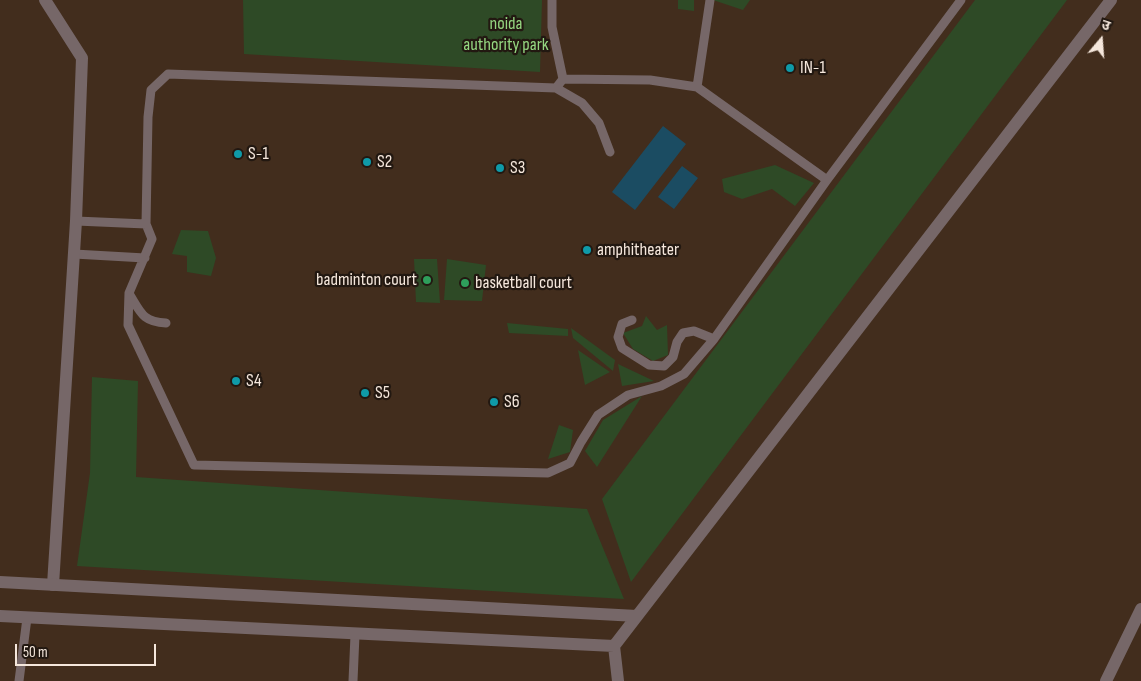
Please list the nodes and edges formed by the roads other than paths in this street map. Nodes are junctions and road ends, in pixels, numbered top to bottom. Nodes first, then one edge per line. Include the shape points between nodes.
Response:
1 (45, 0) edge
2 (552, 0) edge
3 (710, 0) edge
4 (961, 0) edge
5 (1111, 0) edge
6 (563, 79) junction
7 (696, 87) junction
8 (556, 88) junction
9 (610, 152) dead end
10 (826, 180) junction
11 (76, 221) junction
12 (146, 224) junction
13 (74, 254) junction
14 (145, 258) junction
15 (129, 293) junction
16 (632, 320) dead end
17 (166, 323) dead end
18 (714, 339) junction
19 (0, 582) edge
20 (53, 585) junction
21 (1141, 609) edge
22 (0, 616) edge
23 (637, 616) junction
24 (27, 618) junction
25 (356, 634) junction
26 (614, 646) junction
27 (19, 681) edge
28 (353, 681) edge
29 (618, 681) edge
30 (1106, 681) edge

1 - 11 street via 82,58
2 - 6 lane via 552,27
3 - 7 lane
4 - 10 lane
5 - 23 street
6 - 7 lane via 650,80
6 - 8 lane
7 - 10 lane
8 - 9 lane via 582,103 600,123
8 - 12 lane via 168,74 151,90
10 - 18 lane
11 - 12 lane
11 - 13 street
12 - 14 lane via 152,239
13 - 14 lane
13 - 20 street
14 - 15 lane
15 - 17 lane via 140,313 152,322
15 - 18 lane via 128,325 194,464 548,473 570,463 598,416 628,395 661,386 684,374
16 - 18 lane via 622,324 618,337 622,348 649,365 664,366 673,357 683,333 694,331
19 - 20 street
20 - 23 street
21 - 30 street
22 - 24 street
23 - 26 street
24 - 25 street
24 - 27 lane
25 - 26 street
25 - 28 lane
26 - 29 street

